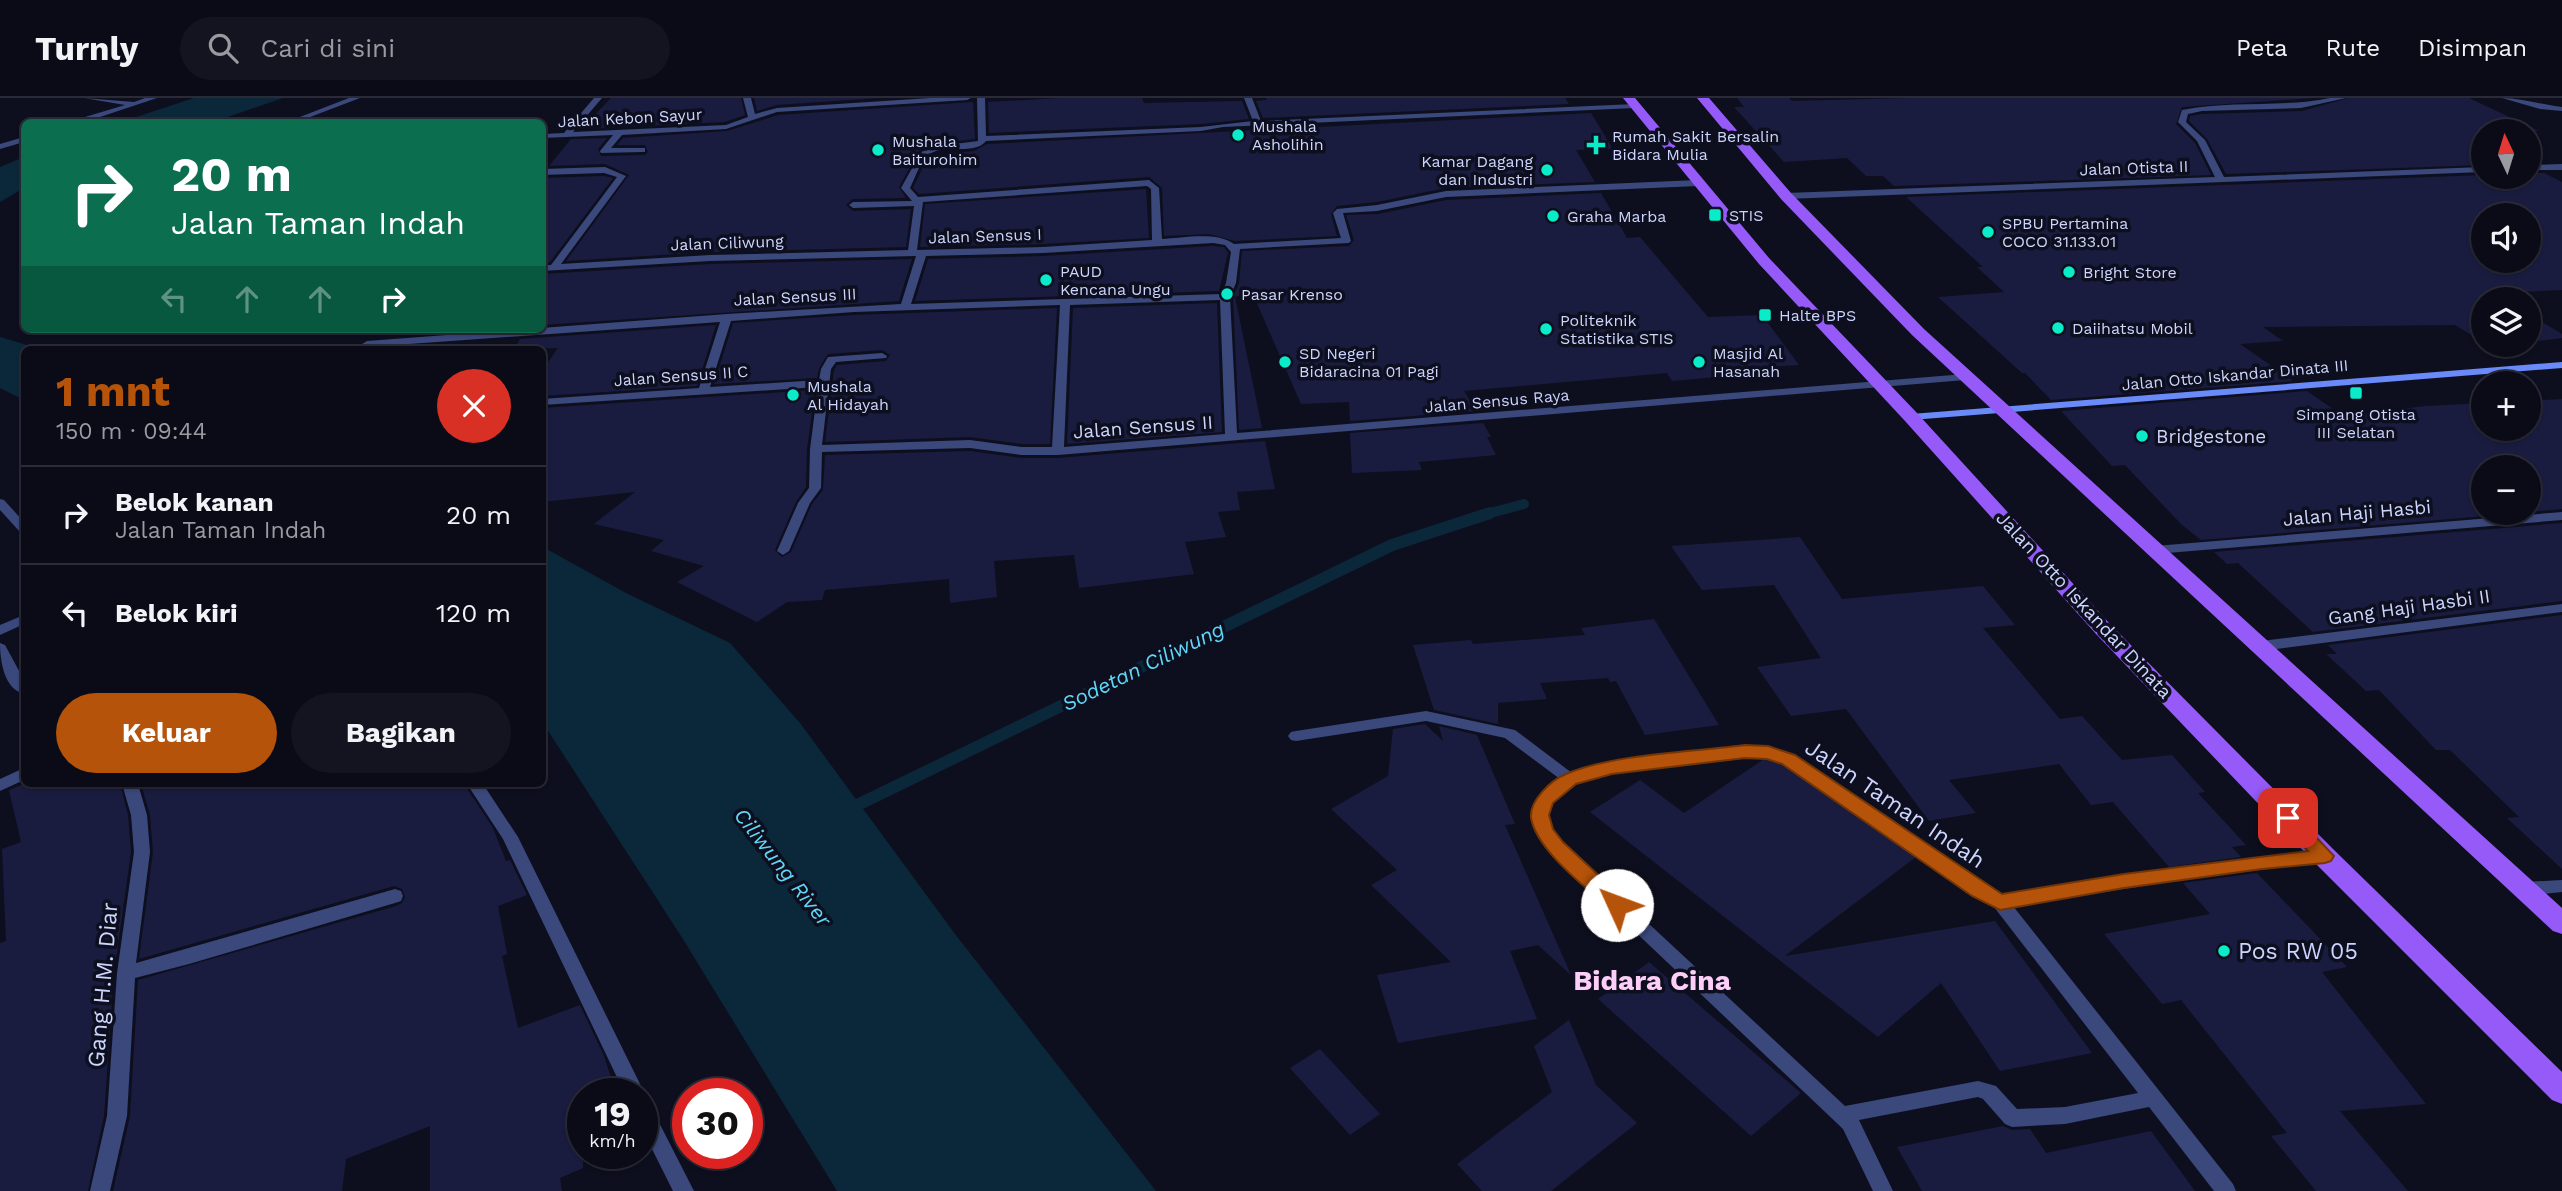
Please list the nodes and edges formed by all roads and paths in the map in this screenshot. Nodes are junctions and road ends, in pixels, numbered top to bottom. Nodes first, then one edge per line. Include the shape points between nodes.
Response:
1 (88, 98) edge
2 (98, 98) edge
3 (153, 98) edge
4 (356, 98) edge
5 (598, 98) edge
6 (747, 98) edge
7 (967, 98) edge
8 (981, 98) edge
9 (1248, 98) edge
10 (1703, 98) edge
11 (2341, 98) edge
12 (2507, 98) edge
13 (1632, 102) edge
14 (136, 104) junction
15 (2562, 109) edge
16 (751, 116) junction
17 (88, 119) edge
18 (299, 119) edge
19 (1259, 125) junction
20 (618, 134) junction
21 (546, 136) edge
22 (565, 136) junction
23 (21, 140) edge
24 (980, 142) junction
25 (0, 147) edge
26 (642, 150) dead end
27 (2562, 167) edge
28 (2541, 168) edge
29 (2471, 170) edge
30 (546, 172) edge
31 (2221, 180) junction
32 (1698, 183) junction
33 (991, 187) dead end
34 (905, 191) junction
35 (1786, 196) junction
36 (917, 201) junction
37 (853, 205) dead end
38 (1157, 241) junction
39 (1230, 245) junction
40 (917, 255) junction
41 (548, 268) edge
42 (1225, 297) junction
43 (1065, 302) junction
44 (905, 307) junction
45 (727, 317) junction
46 (546, 332) edge
47 (534, 333) edge
48 (378, 346) edge
49 (882, 356) dead end
50 (2562, 365) edge
51 (1965, 377) junction
52 (823, 383) junction
53 (1879, 384) junction
54 (704, 390) junction
55 (546, 402) edge
56 (2004, 410) junction
57 (1911, 417) junction
58 (1231, 438) junction
59 (816, 449) junction
60 (1058, 451) junction
61 (0, 503) edge
62 (2562, 516) edge
63 (21, 526) edge
64 (2155, 550) junction
65 (783, 551) dead end
66 (2562, 608) edge
67 (21, 620) edge
68 (0, 631) edge
69 (2261, 646) junction
70 (0, 648) edge
71 (21, 686) edge
72 (1296, 736) dead end
73 (21, 775) edge
74 (1570, 779) junction
75 (0, 785) edge
76 (131, 787) edge
77 (477, 787) edge
78 (2325, 856) junction
79 (2562, 886) edge
80 (2524, 889) junction
81 (395, 896) dead end
82 (2000, 902) junction
83 (2562, 924) edge
84 (126, 973) junction
85 (627, 1078) edge
86 (2562, 1091) edge
87 (2153, 1098) junction
88 (1841, 1115) junction
89 (658, 1140) edge
90 (100, 1191) edge
91 (684, 1191) edge
92 (1883, 1191) edge
93 (2226, 1191) edge

1 - 2 street
2 - 14 street
3 - 14 street
4 - 18 street
5 - 22 street
6 - 16 street
7 - 16 street, Jalan Kebon Sayur via 777,110
8 - 24 street
9 - 19 street
10 - 35 main road
11 - 31 street via 2311,105 2185,112 2182,122 2201,140
12 - 15 street
13 - 19 street
13 - 32 main road, Jalan Otto Iskandar Dinata
14 - 17 street
16 - 20 street, Jalan Kebon Sayur via 726,127
19 - 24 street
20 - 22 street, Jalan Kebon Sayur
20 - 26 street via 604,151
21 - 22 street, Jalan Kebon Sayur
23 - 25 street
24 - 34 street via 924,154
27 - 28 street
29 - 31 street, Jalan Otista II
30 - 41 street via 605,170 622,176
31 - 35 street, Jalan Otista II
32 - 39 street, Jalan Sensus I via 1435,196 1340,211 1346,241
32 - 53 main road, Jalan Otto Iskandar Dinata
33 - 34 street
34 - 36 street
35 - 51 main road
36 - 37 street
36 - 38 street via 1149,183 1155,188
36 - 40 street, Jalan Sensus I
38 - 39 street, Jalan Sensus I via 1213,240
38 - 40 street, Jalan Sensus I
39 - 42 street via 1236,251
40 - 41 street, Jalan Ciliwung via 748,257
40 - 44 street
42 - 43 street, Jalan Sensus III
42 - 58 street
43 - 44 street, Jalan Sensus III
43 - 60 street
44 - 45 street, Jalan Sensus III
45 - 46 street, Jalan Sensus III
45 - 54 street
47 - 48 street, Jalan Sensus III
49 - 52 street via 832,359
50 - 56 street, Jalan Otto Iskandar Dinata III
51 - 53 street, Jalan Sensus Raya
51 - 56 main road
52 - 54 street, Jalan Sensus II C
52 - 59 street
53 - 57 main road, Jalan Otto Iskandar Dinata
53 - 58 street, Jalan Sensus Raya
54 - 55 street, Jalan Sensus II C
56 - 57 street, Jalan Otto Iskandar Dinata III
56 - 64 main road
57 - 78 main road, Jalan Otto Iskandar Dinata via 2103,629
58 - 60 street, Jalan Sensus II
59 - 60 street, Jalan Sensus II via 970,444
59 - 65 street via 815,488
61 - 63 street
62 - 64 street, Jalan Haji Hasbi
64 - 69 main road
66 - 69 street, Gang Haji Hasbi II
67 - 68 street
69 - 80 main road
70 - 71 street
72 - 74 street via 1426,716 1510,734
73 - 75 street
74 - 82 street, Jalan Taman Indah via 1612,768 1768,752 1788,759
74 - 88 street, Jalan Taman Indah via 1546,799 1539,815 1556,847
76 - 84 street, Gang H.M. Diar via 142,852
77 - 85 street via 510,837
78 - 82 street
78 - 86 main road, Jalan Otto Iskandar Dinata
79 - 80 street
80 - 83 main road
81 - 84 street
82 - 87 street, Jalan Taman Indah
84 - 90 street, Gang H.M. Diar via 117,1116
87 - 88 street via 2059,1118 2012,1118 1989,1092 1978,1089
87 - 93 street, Jalan Taman Indah
88 - 92 street, Jalan Taman Indah via 1850,1123
89 - 91 street

